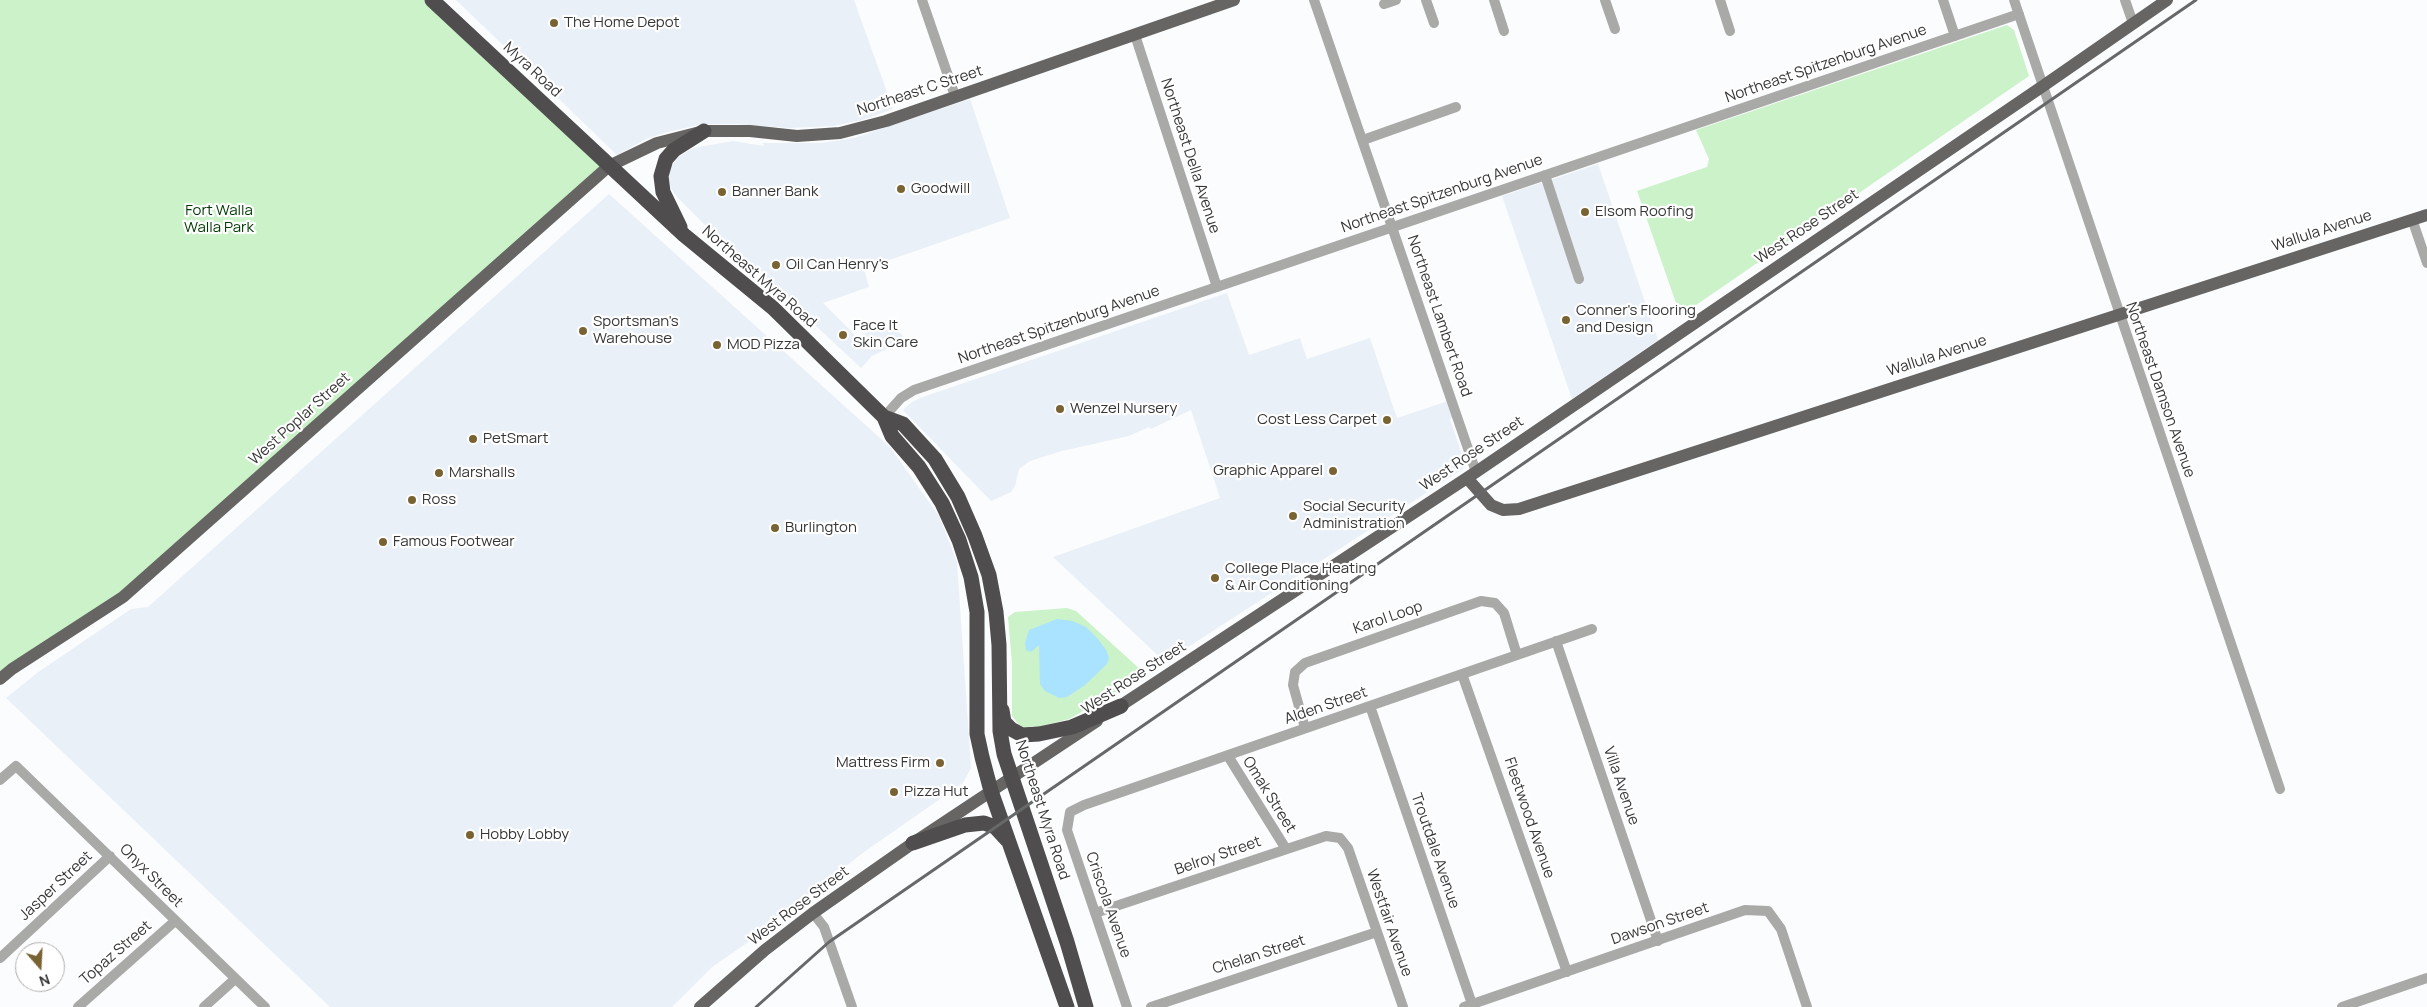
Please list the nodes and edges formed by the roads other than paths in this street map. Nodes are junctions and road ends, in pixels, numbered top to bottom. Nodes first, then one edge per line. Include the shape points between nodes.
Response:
1 (432, 0) edge
2 (922, 0) edge
3 (1234, 0) edge
4 (1314, 0) edge
5 (1396, 0) edge
6 (1426, 0) edge
7 (1494, 0) edge
8 (1605, 0) edge
9 (1720, 0) edge
10 (1943, 0) edge
11 (2014, 0) edge
12 (2125, 0) edge
13 (2167, 0) edge
14 (1384, 4) dead end
15 (2019, 14) junction
16 (1434, 23) dead end
17 (2133, 23) junction
18 (1615, 29) dead end
19 (1504, 31) dead end
20 (1730, 31) dead end
21 (1135, 35) junction
22 (1955, 36) junction
23 (2043, 86) junction
24 (955, 96) junction
25 (1456, 107) dead end
26 (704, 130) junction
27 (1363, 140) junction
28 (609, 166) junction
29 (1545, 175) junction
30 (2427, 215) edge
31 (2412, 220) junction
32 (1393, 226) junction
33 (684, 236) junction
34 (2427, 263) edge
35 (1579, 280) dead end
36 (1216, 287) junction
37 (2118, 314) junction
38 (884, 417) junction
39 (1471, 475) junction
40 (1592, 629) dead end
41 (1556, 641) junction
42 (1517, 655) junction
43 (1462, 674) junction
44 (0, 680) edge
45 (999, 694) junction
46 (1121, 706) junction
47 (1370, 706) junction
48 (1305, 728) junction
49 (1228, 756) junction
50 (1011, 778) junction
51 (0, 780) edge
52 (2280, 790) dead end
53 (991, 791) junction
54 (1070, 812) joint
55 (1008, 841) junction
56 (913, 843) junction
57 (1348, 848) joint
58 (1286, 849) junction
59 (110, 856) junction
60 (814, 912) junction
61 (1095, 913) junction
62 (175, 921) junction
63 (1377, 932) junction
64 (1658, 941) junction
65 (0, 958) edge
66 (1567, 972) junction
67 (2427, 978) edge
68 (236, 980) junction
69 (1468, 1006) edge
70 (78, 1007) edge
71 (204, 1007) edge
72 (265, 1007) edge
73 (700, 1007) edge
74 (852, 1007) edge
75 (1067, 1007) edge
76 (1086, 1007) edge
77 (1127, 1007) edge
78 (1151, 1007) edge
79 (1403, 1007) edge
80 (1806, 1007) edge
81 (2342, 1007) edge

1 - 28 highway, Myra Road
2 - 24 street
3 - 21 main road, Northeast C Street
4 - 27 street, Northeast Lambert Road
5 - 14 street
6 - 16 street
7 - 19 street
8 - 18 street
9 - 20 street
10 - 22 street
11 - 15 street, Northeast Damson Avenue
12 - 17 street
13 - 17 main road, West Rose Street
15 - 22 street, Northeast Spitzenburg Avenue
15 - 23 street, Northeast Damson Avenue
17 - 23 main road, West Rose Street
21 - 24 main road, Northeast C Street
21 - 36 street, Northeast Della Avenue
22 - 29 street, Northeast Spitzenburg Avenue
23 - 37 street, Northeast Damson Avenue
23 - 39 main road, West Rose Street
24 - 26 main road, Northeast C Street via 886,121 840,133 797,136
25 - 27 street
26 - 28 main road, Northeast C Street via 657,143
26 - 33 highway via 674,150 666,159 660,176 663,192
27 - 32 street, Northeast Lambert Road
28 - 33 highway, Northeast Myra Road
28 - 44 main road, West Poplar Street via 123,597
29 - 32 street, Northeast Spitzenburg Avenue
29 - 35 street
30 - 31 main road, Wallula Avenue
31 - 34 street
31 - 37 main road, Wallula Avenue
32 - 36 street, Northeast Spitzenburg Avenue
32 - 39 street, Northeast Lambert Road
33 - 38 highway, Northeast Myra Road via 773,308
36 - 38 street, Northeast Spitzenburg Avenue via 914,390 901,398
37 - 39 main road, Wallula Avenue via 1519,509 1503,510 1491,505
37 - 52 street, Northeast Damson Avenue
38 - 45 highway, Northeast Myra Road via 903,424 935,459 958,496 975,536 989,576 996,612
38 - 53 highway, Northeast Myra Road via 892,436 919,467 942,503 971,577 977,612 978,734
39 - 46 main road, West Rose Street
40 - 41 street, Alden Street
41 - 42 street, Alden Street
41 - 64 street, Villa Avenue
42 - 43 street, Alden Street
42 - 48 street, Karol Loop via 1504,613 1495,603 1480,602 1305,663 1295,672 1293,685
43 - 47 street, Alden Street
43 - 66 street, Fleetwood Avenue
45 - 46 highway via 1004,722 1022,735 1072,727
45 - 50 highway, Northeast Myra Road via 1000,731
46 - 50 main road, West Rose Street
47 - 48 street, Alden Street
47 - 69 street, Troutdale Avenue
48 - 49 street, Alden Street
49 - 54 street, Alden Street
49 - 58 street, Omak Street
50 - 53 main road, West Rose Street
50 - 76 highway, Northeast Myra Road
51 - 59 street, Onyx Street via 16,766
53 - 55 highway, Northeast Myra Road
53 - 56 main road, West Rose Street
54 - 61 street, Criscola Avenue via 1067,830
55 - 56 highway via 995,827 984,823 965,825
55 - 75 highway, Northeast Myra Road
56 - 60 main road, West Rose Street
57 - 58 street, Belroy Street via 1340,838 1326,836
57 - 63 street, Westfair Avenue
58 - 61 street, Belroy Street
59 - 62 street, Onyx Street
59 - 65 street, Jasper Street
60 - 73 main road, West Rose Street
60 - 74 street via 824,927
61 - 77 street, Criscola Avenue
62 - 68 street, Onyx Street
62 - 70 street, Topaz Street
63 - 78 street, Chelan Street
63 - 79 street, Westfair Avenue
64 - 66 street, Dawson Street
64 - 80 street, Dawson Street via 1745,910 1768,911 1781,929
66 - 69 street, Dawson Street
67 - 81 street
68 - 71 street
68 - 72 street, Onyx Street

